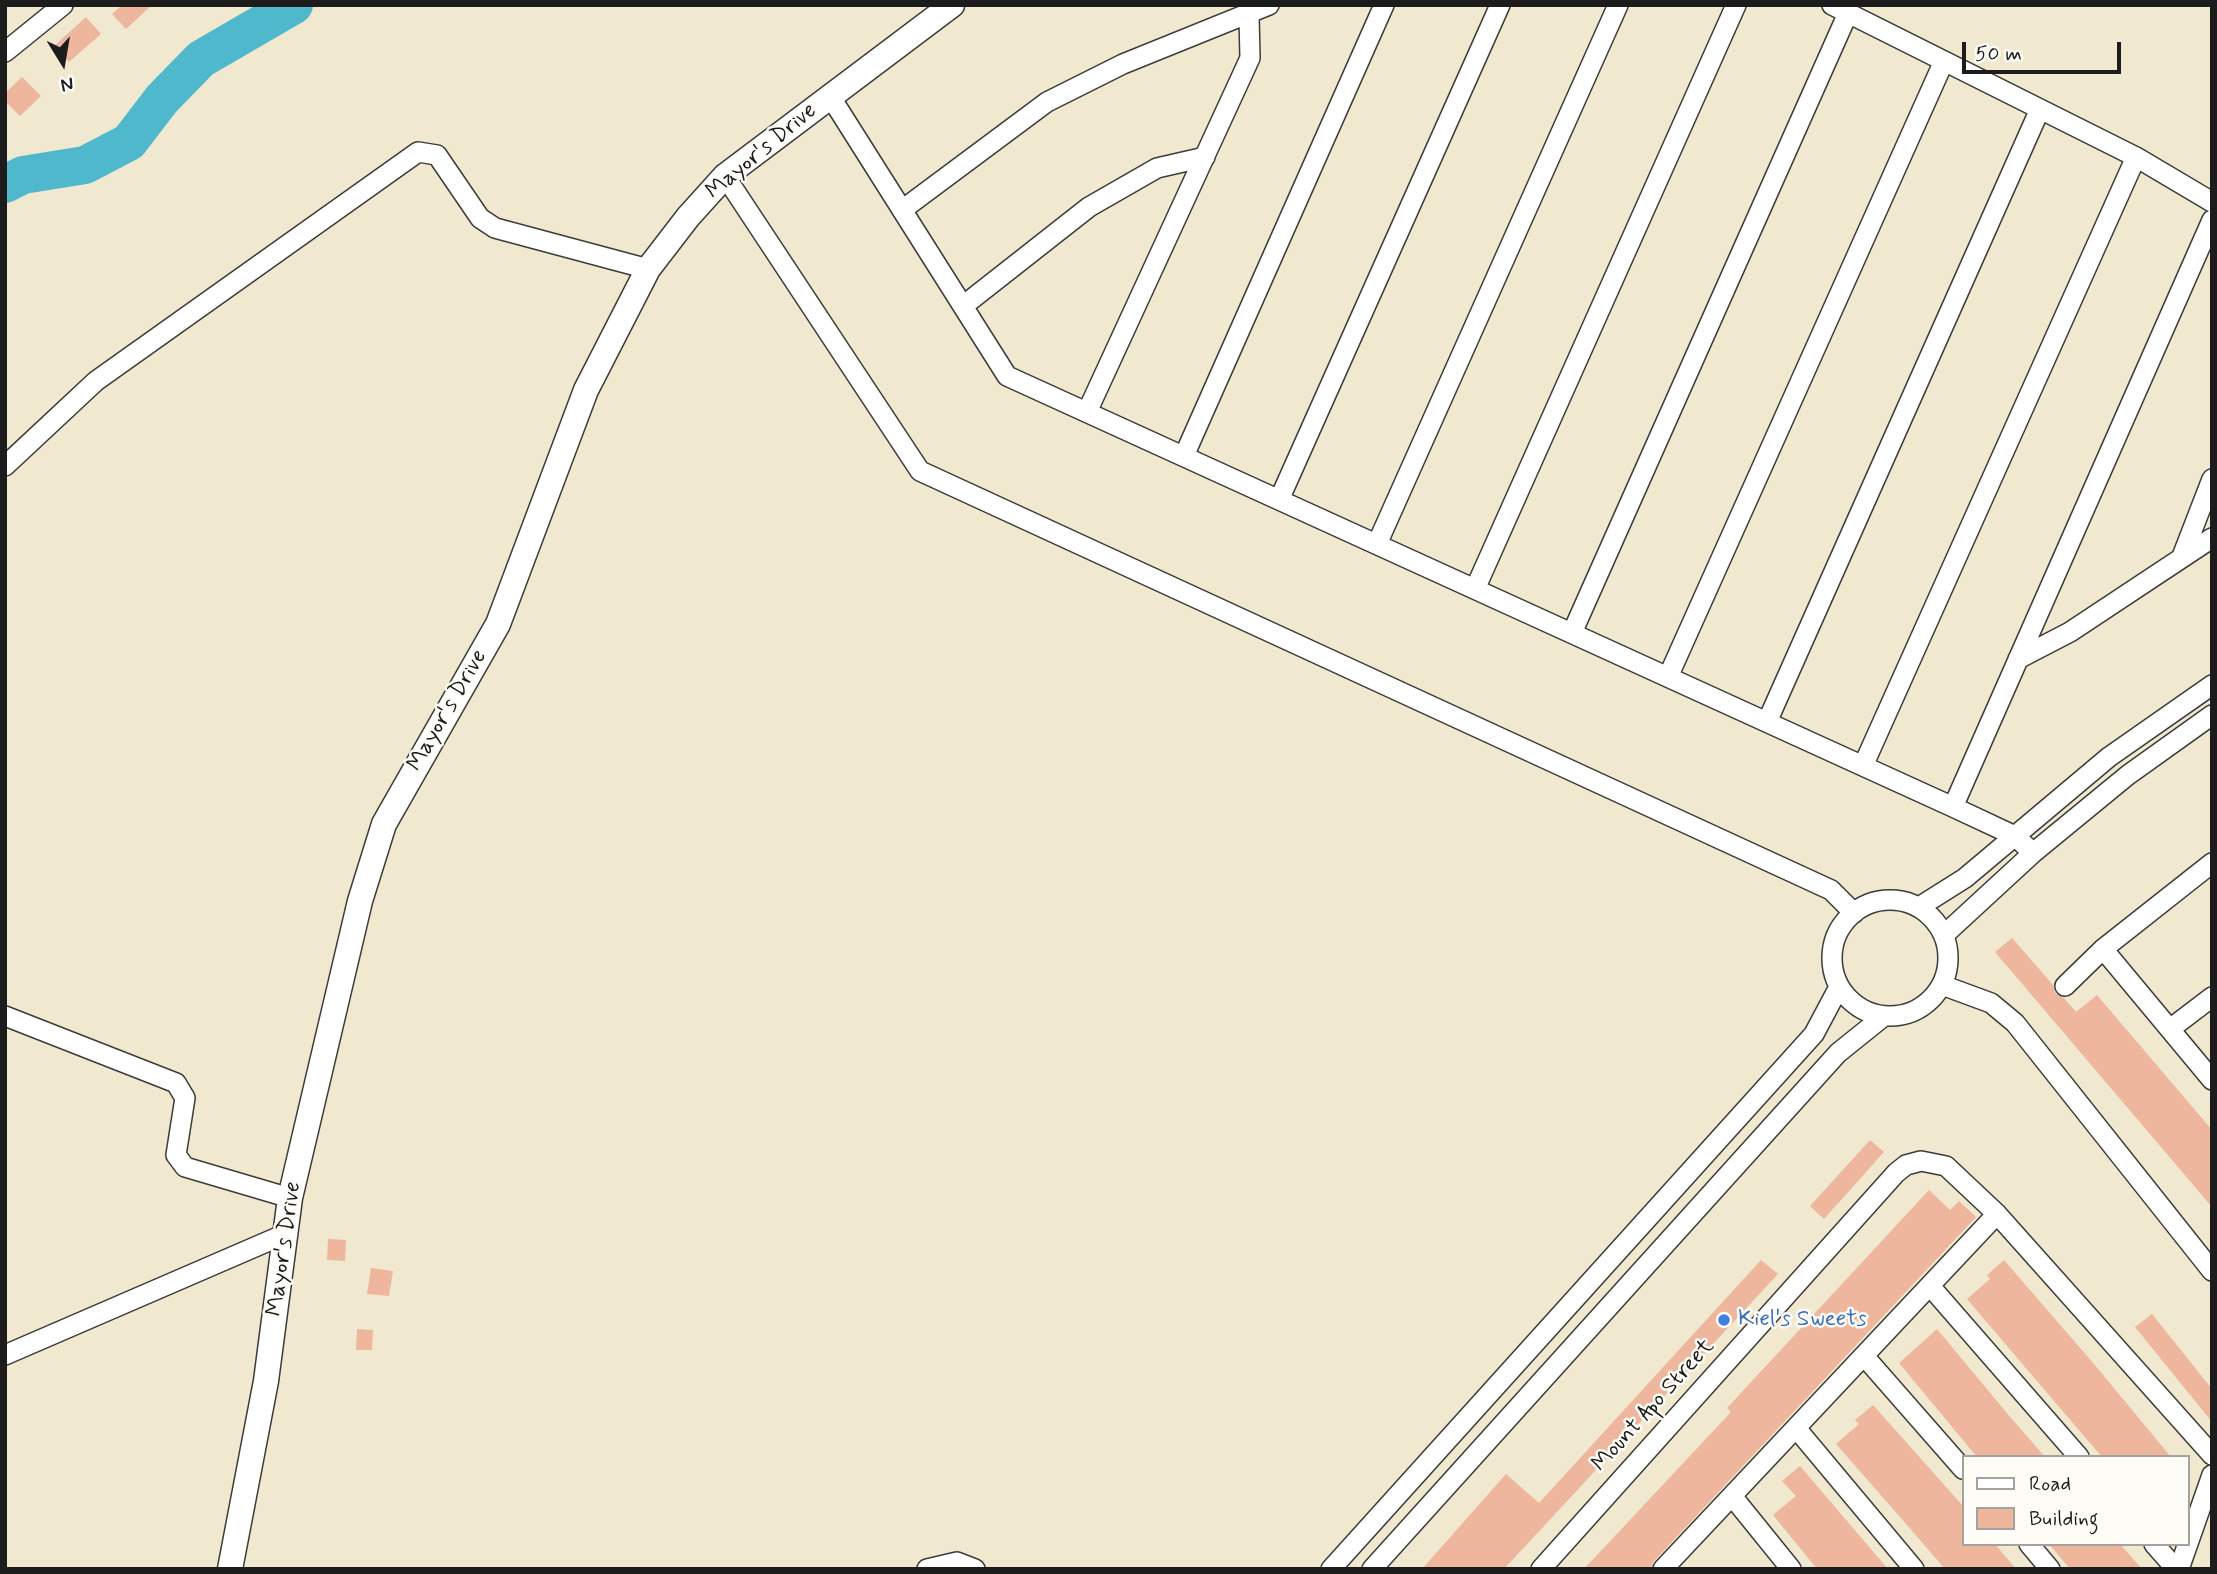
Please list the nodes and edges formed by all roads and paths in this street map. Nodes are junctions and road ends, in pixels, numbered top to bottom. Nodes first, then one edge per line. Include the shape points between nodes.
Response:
1 (63, 5) edge
2 (952, 5) edge
3 (1269, 5) edge
4 (1384, 5) edge
5 (1500, 5) edge
6 (1618, 5) edge
7 (1736, 5) edge
8 (1840, 9) edge
9 (1249, 16) junction
10 (5, 52) edge
11 (1944, 61) junction
12 (830, 96) junction
13 (2040, 109) junction
14 (1205, 156) junction
15 (2136, 157) junction
16 (725, 176) junction
17 (2212, 202) edge
18 (902, 210) junction
19 (2212, 220) edge
20 (648, 269) junction
21 (963, 306) junction
22 (1087, 412) junction
23 (1184, 456) junction
24 (5, 466) edge
25 (2212, 479) edge
26 (1279, 500) junction
27 (2212, 538) edge
28 (1377, 544) junction
29 (2183, 554) junction
30 (1475, 589) junction
31 (1572, 633) junction
32 (2018, 659) junction
33 (1668, 677) junction
34 (2212, 685) edge
35 (2212, 715) edge
36 (1766, 722) junction
37 (1863, 766) junction
38 (1953, 807) junction
39 (2015, 836) junction
40 (2033, 853) junction
41 (2212, 863) edge
42 (1919, 907) junction
43 (1854, 913) junction
44 (1944, 935) junction
45 (2103, 949) junction
46 (1942, 985) junction
47 (2064, 986) dead end
48 (1839, 987) junction
49 (2212, 997) edge
50 (5, 1016) edge
51 (1884, 1016) junction
52 (2170, 1029) junction
53 (2212, 1080) edge
54 (290, 1198) junction
55 (1997, 1214) junction
56 (285, 1234) junction
57 (2212, 1270) edge
58 (1930, 1286) junction
59 (5, 1354) edge
60 (1864, 1356) junction
61 (1796, 1428) junction
62 (2076, 1455) edge
63 (2212, 1455) edge
64 (1962, 1468) edge
65 (2212, 1475) edge
66 (1732, 1496) junction
67 (2189, 1539) edge
68 (2031, 1546) edge
69 (2156, 1546) edge
70 (2186, 1546) edge
71 (1348, 1550) junction
72 (1334, 1567) edge
73 (230, 1569) edge
74 (927, 1569) edge
75 (975, 1569) edge
76 (1365, 1569) edge
77 (1372, 1569) edge
78 (1541, 1569) edge
79 (1663, 1569) edge
80 (1791, 1569) edge
81 (1914, 1569) edge
82 (2050, 1569) edge
83 (2178, 1569) edge

1 - 10 street
2 - 12 street, Mayor's Drive
3 - 9 street
4 - 23 street
5 - 26 street
6 - 28 street
7 - 30 street
8 - 11 street
8 - 31 street
9 - 14 street via 1250,58
9 - 18 street via 1123,64 1047,102
11 - 13 street
11 - 33 street
12 - 16 street, Mayor's Drive
12 - 18 street
13 - 15 street
13 - 36 street
14 - 21 street via 1157,168 1089,207
14 - 22 street
15 - 17 street
15 - 37 street
16 - 20 street, Mayor's Drive
16 - 43 street via 920,471 1831,890
18 - 21 street
19 - 32 street
20 - 24 street via 495,228 481,218 437,155 418,152 96,381
20 - 54 street, Mayor's Drive via 586,390 498,624 384,824 360,901
21 - 22 street via 1007,376
22 - 23 street
23 - 26 street
25 - 29 street
26 - 28 street
27 - 29 street
28 - 30 street
29 - 32 street via 2070,632
30 - 31 street
31 - 33 street
32 - 38 street
33 - 36 street
34 - 39 street via 2109,757
35 - 40 street via 2128,775
36 - 37 street
37 - 38 street
38 - 39 street
39 - 40 street
39 - 42 street
40 - 44 street
41 - 45 street
42 - 43 street via 1882,901
42 - 44 street
43 - 48 street via 1837,932 1832,951 1832,970
44 - 46 street via 1948,961
45 - 47 street
45 - 52 street
46 - 51 street via 1917,1010
46 - 57 street via 1992,1003 2015,1023
48 - 51 street via 1851,1002
48 - 71 street via 1814,1034
49 - 52 street
50 - 54 street via 177,1083 186,1098 176,1155 185,1167
51 - 77 street via 1838,1053
52 - 53 street
54 - 56 street, Mayor's Drive
55 - 58 street
55 - 63 street
55 - 78 street, Mount Apo Street via 1946,1166 1921,1161 1906,1165
56 - 59 street
56 - 73 street, Mayor's Drive via 266,1381
58 - 60 street
58 - 62 street
60 - 61 street
60 - 64 street
61 - 66 street
61 - 81 street
65 - 67 street
66 - 79 street
66 - 80 street
68 - 82 street
69 - 83 street
70 - 83 street
71 - 72 street
71 - 76 street
74 - 75 street via 957,1562

